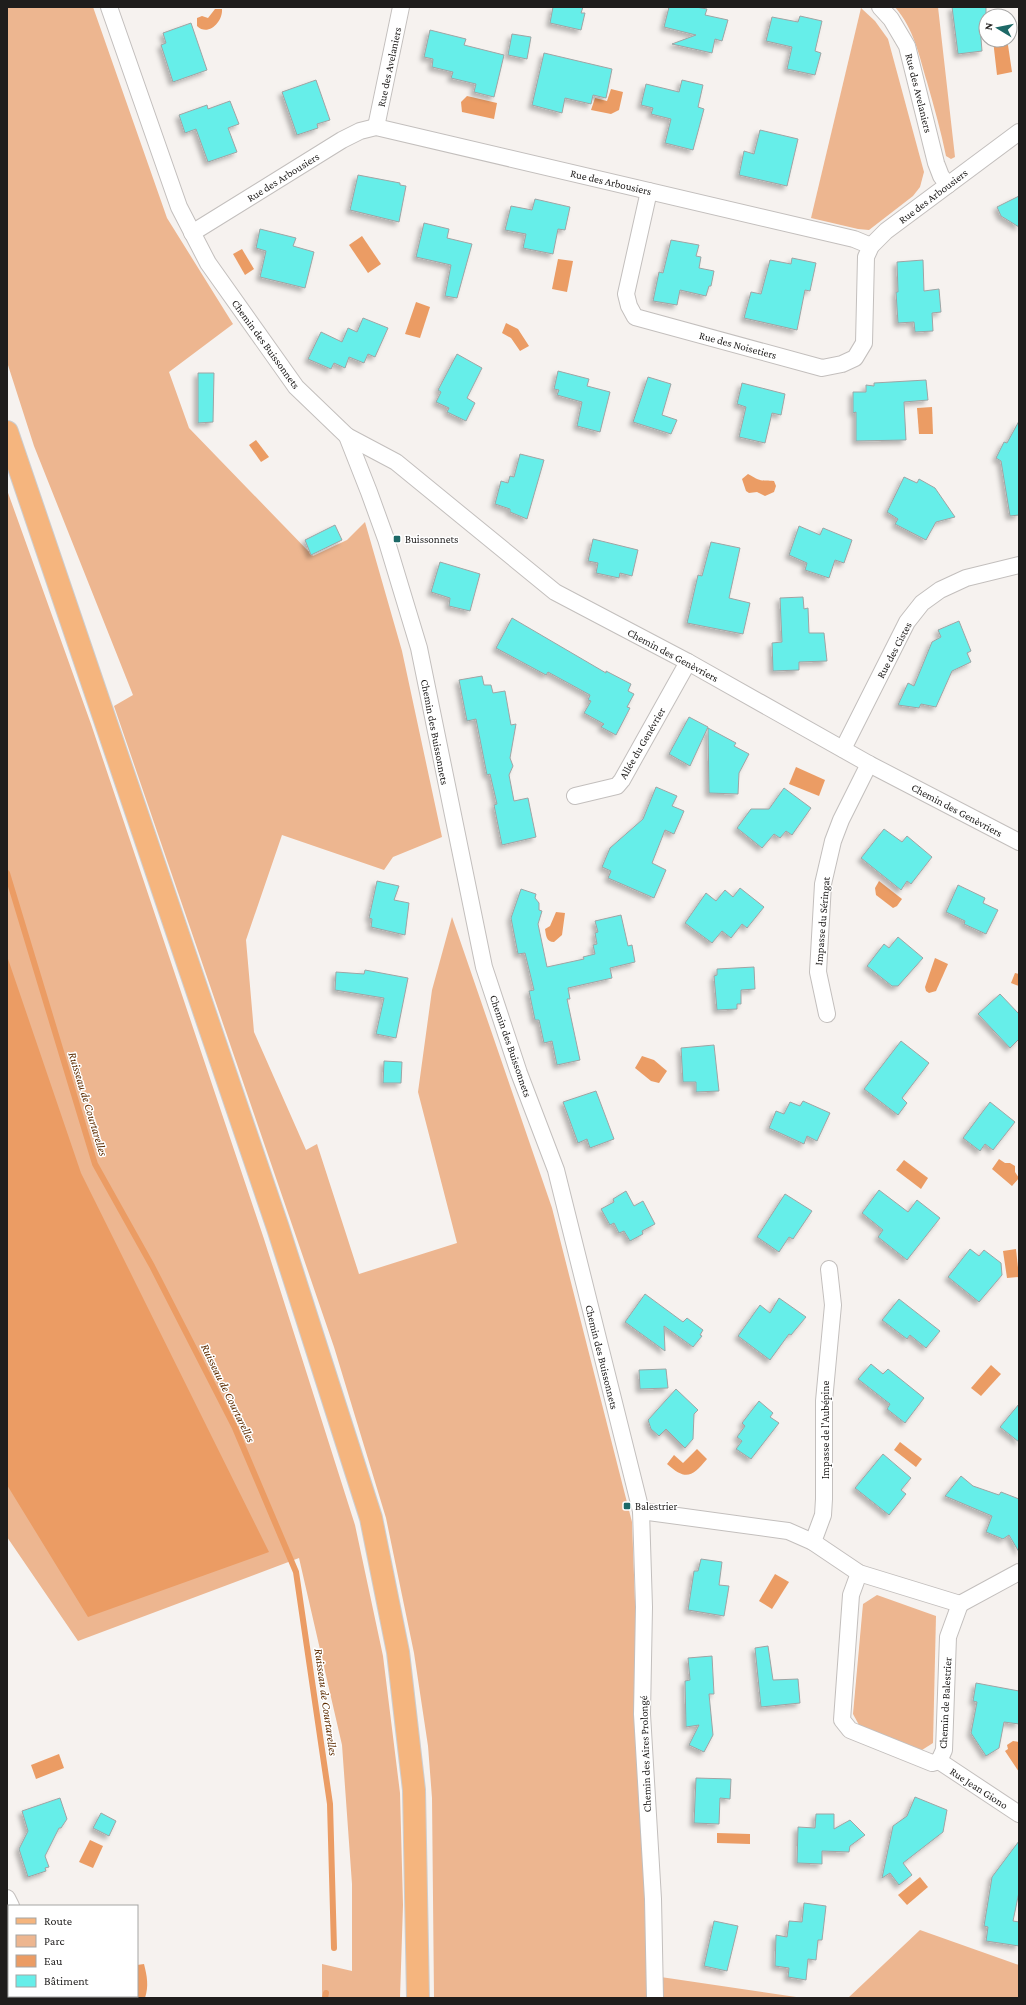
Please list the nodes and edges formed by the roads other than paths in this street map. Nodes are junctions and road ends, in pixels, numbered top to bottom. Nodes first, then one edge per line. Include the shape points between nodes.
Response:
1 (109, 7) edge
2 (401, 7) edge
3 (880, 7) edge
4 (376, 127) junction
5 (1019, 132) edge
6 (948, 185) junction
7 (649, 191) junction
8 (192, 233) junction
9 (870, 246) junction
10 (7, 432) edge
11 (347, 436) junction
12 (1019, 565) edge
13 (688, 662) junction
14 (843, 749) junction
15 (869, 764) junction
16 (575, 796) dead end
17 (1019, 842) edge
18 (827, 1014) dead end
19 (829, 1269) dead end
20 (641, 1511) junction
21 (813, 1542) junction
22 (1019, 1572) edge
23 (859, 1573) junction
24 (960, 1604) junction
25 (940, 1761) junction
26 (1019, 1814) edge
27 (418, 1998) edge
28 (655, 1998) edge

1 - 8 street, Chemin des Buissonnets via 179,207
2 - 4 street, Rue des Avelaniers
3 - 6 street, Rue des Avelaniers via 891,19 907,46 936,163
4 - 7 street, Rue des Arbousiers
4 - 8 street, Rue des Arbousiers via 342,140
5 - 6 street, Rue des Arbousiers
6 - 9 street, Rue des Arbousiers
7 - 9 street, Rue des Arbousiers via 854,239
7 - 9 street, Rue des Noisetiers via 626,294 635,318 822,368 855,358 864,343 866,257
8 - 11 street, Chemin des Buissonnets via 208,263 296,388
10 - 27 main road via 278,1228 371,1518 398,1652 414,1790
11 - 13 street, Chemin des Genèvriers via 396,462 555,592
11 - 20 street, Chemin des Buissonnets via 382,529 419,648 484,967 519,1073 556,1170
12 - 14 street, Rue des Cistes via 966,578 940,590 922,603 907,622
13 - 14 street, Chemin des Genèvriers
13 - 16 street, Allée du Genévrier via 617,786
14 - 15 street, Chemin des Genèvriers
15 - 17 street, Chemin des Genèvriers
15 - 18 street, Impasse du Séringat via 841,820 833,841 823,884 818,972
19 - 21 street, Impasse de l'Aubépine via 833,1306 824,1401 824,1498 823,1515
20 - 21 street via 788,1531
20 - 28 street, Chemin des Aires Prolongé via 644,1607 642,1714 653,1899
21 - 23 street
22 - 24 street
23 - 24 street
23 - 25 street, Chemin de Balestrier via 851,1595 842,1720 850,1730 932,1763
24 - 25 street, Chemin de Balestrier via 948,1638 944,1750
25 - 26 street, Rue Jean Giono

